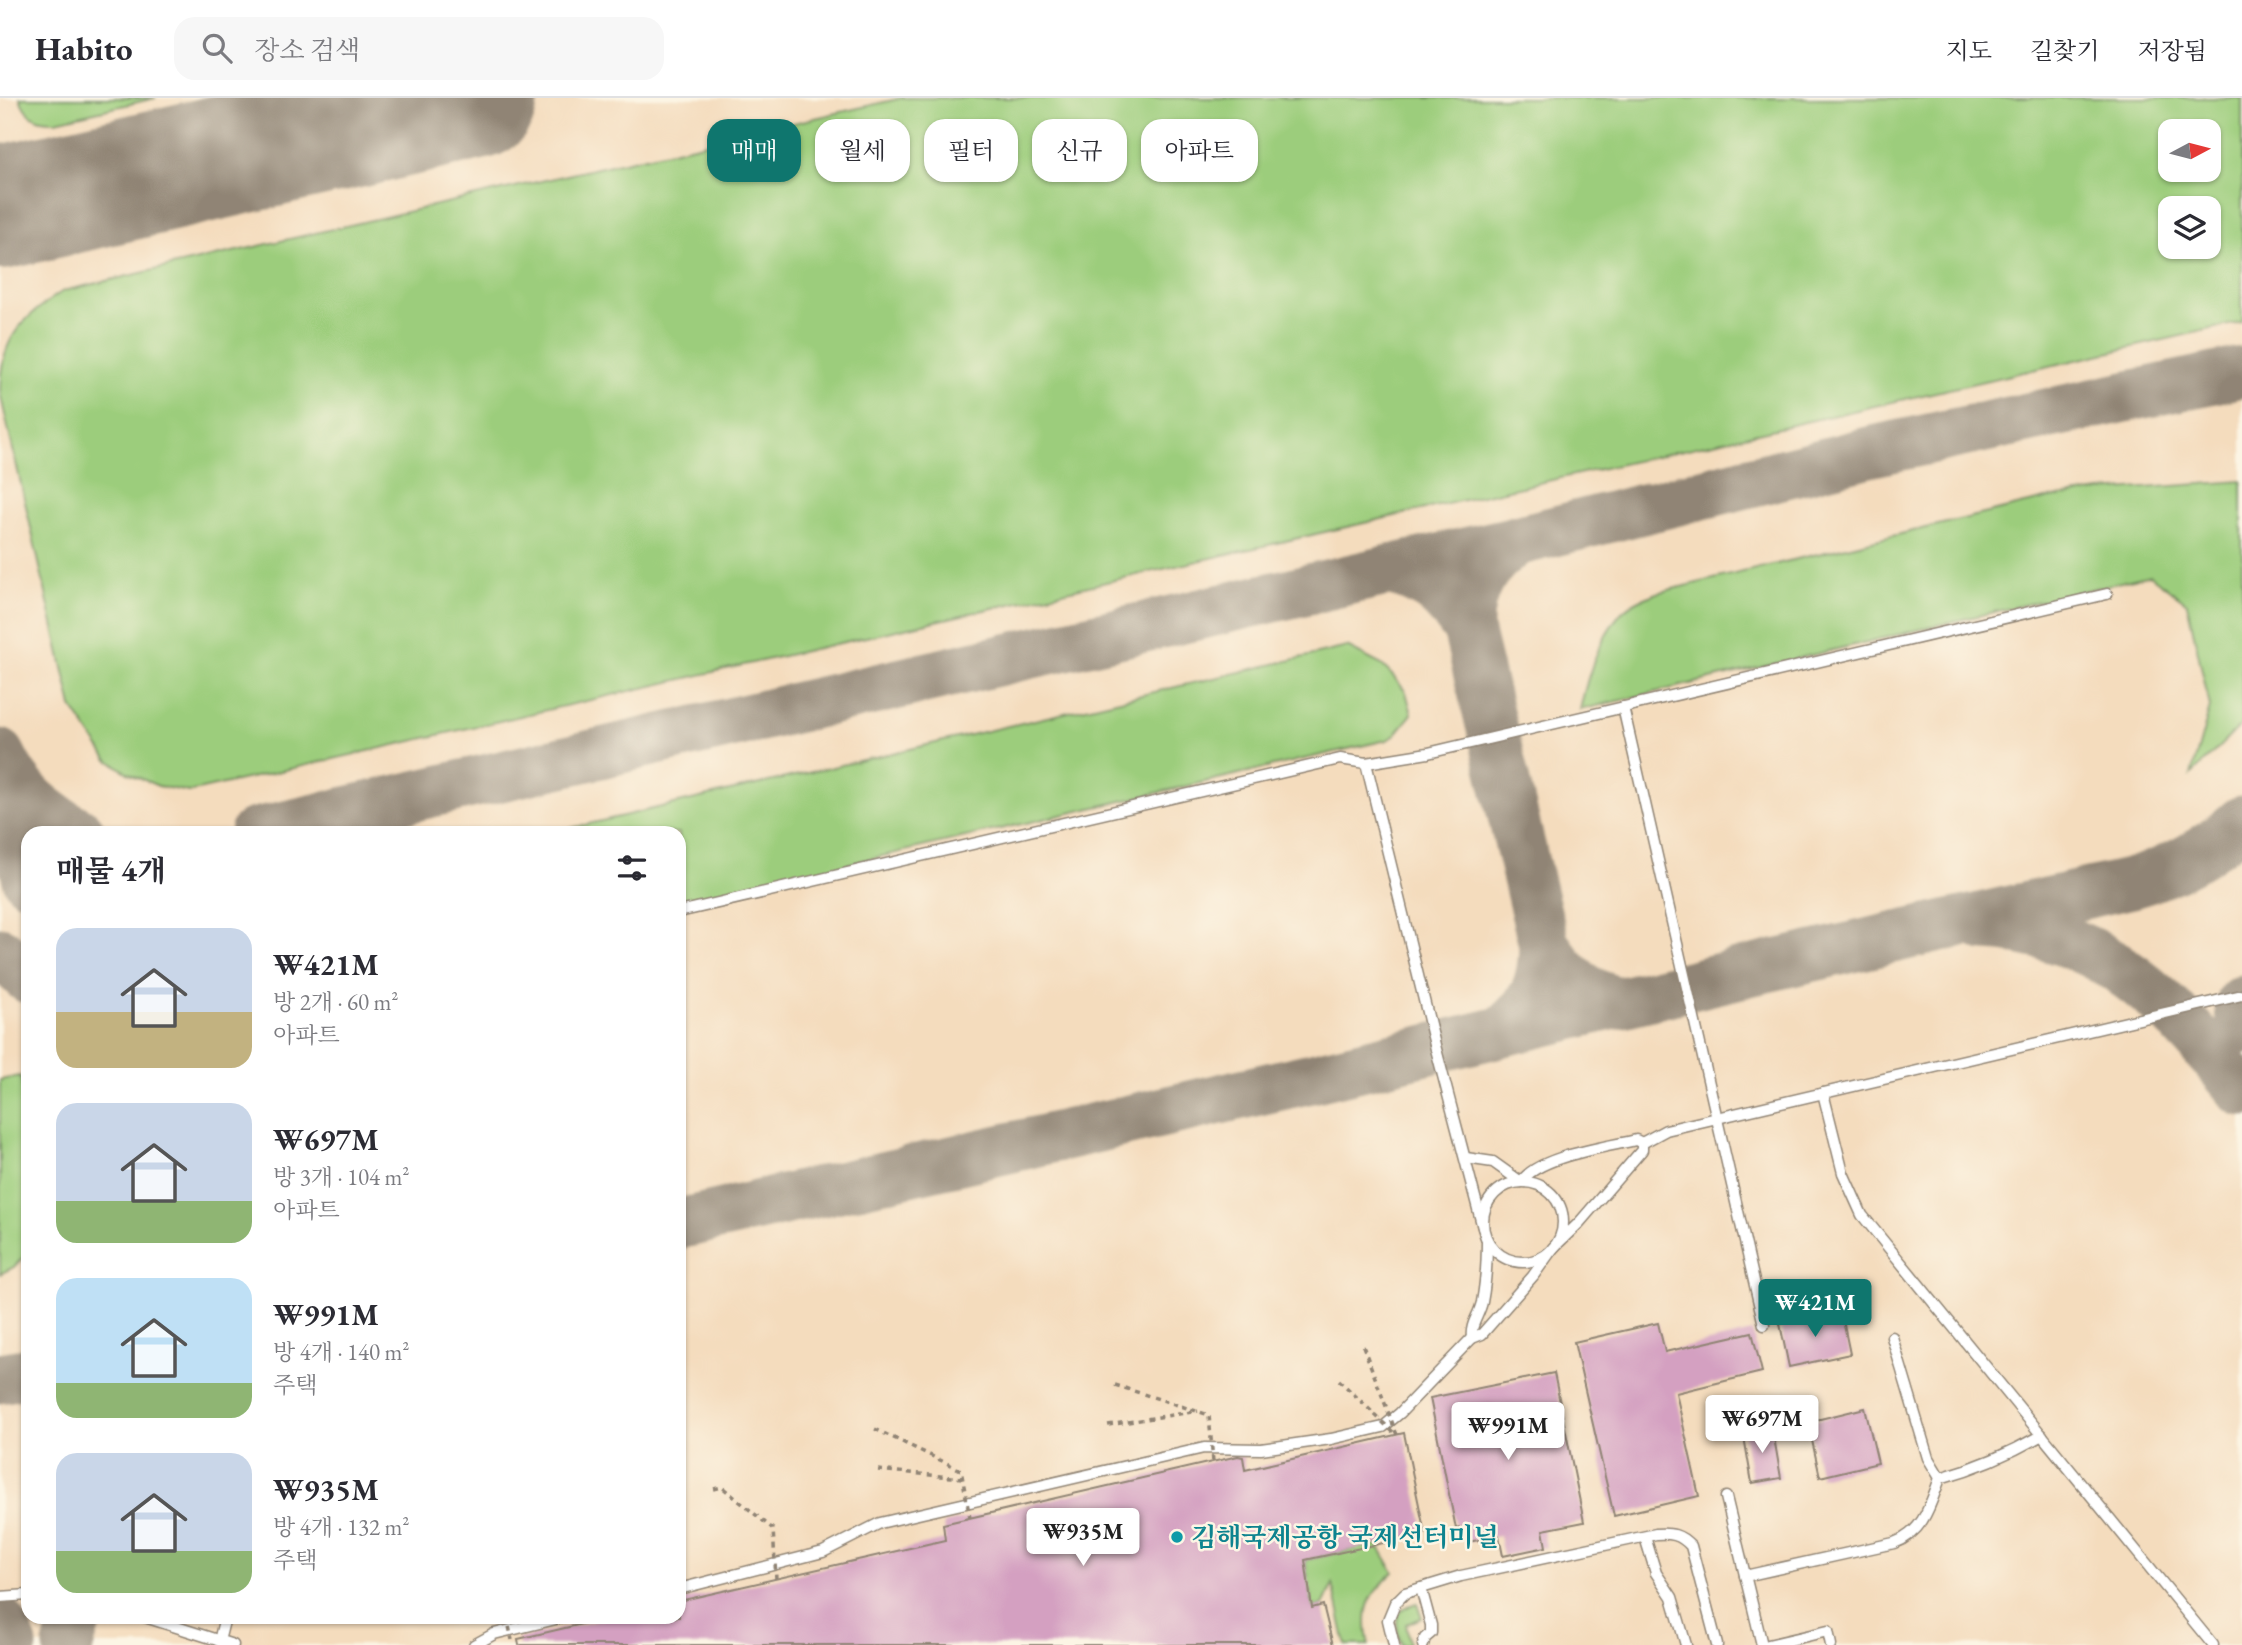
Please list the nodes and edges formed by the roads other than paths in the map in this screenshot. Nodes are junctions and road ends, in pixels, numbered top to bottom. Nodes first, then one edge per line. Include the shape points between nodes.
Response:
1 (2106, 594) dead end
2 (1623, 707) junction
3 (1367, 763) junction
4 (686, 910) edge
5 (2242, 995) edge
6 (1823, 1093) junction
7 (1717, 1118) junction
8 (1642, 1143) junction
9 (1466, 1158) junction
10 (1521, 1182) junction
11 (1483, 1228) junction
12 (1487, 1241) junction
13 (1553, 1248) junction
14 (1764, 1325) dead end
15 (1892, 1337) dead end
16 (1472, 1338) junction
17 (2042, 1435) junction
18 (1940, 1478) junction
19 (1726, 1497) dead end
20 (1645, 1537) junction
21 (1745, 1576) junction
22 (686, 1587) edge
23 (1421, 1588) junction
24 (21, 1596) edge
25 (0, 1597) edge
26 (167, 1624) edge
27 (223, 1624) edge
28 (535, 1624) edge
29 (219, 1641) junction
30 (233, 1645) edge
31 (474, 1645) edge
32 (1394, 1645) edge
33 (1423, 1645) edge
34 (1686, 1645) edge
35 (1717, 1645) edge
36 (1762, 1645) edge
37 (1768, 1645) edge
38 (1831, 1645) edge
39 (2213, 1645) edge

1 - 2 lane
2 - 3 lane
2 - 7 lane
3 - 4 lane via 1340,759
3 - 9 lane
5 - 6 lane
6 - 7 lane
6 - 17 lane via 1843,1173 1862,1215
7 - 8 lane via 1666,1130
7 - 14 lane
8 - 10 lane via 1636,1140 1553,1161 1526,1174
8 - 13 lane via 1642,1150
9 - 10 lane via 1493,1163
9 - 11 lane
10 - 11 lane via 1496,1191 1483,1214
10 - 13 lane via 1547,1190 1562,1211 1560,1237
11 - 12 lane
12 - 13 lane via 1494,1252 1519,1263 1544,1257
12 - 16 lane via 1487,1274 1481,1306 1470,1328
13 - 16 lane via 1482,1335
15 - 18 lane via 1928,1458
16 - 22 lane via 1383,1427 1261,1449 1204,1448 880,1523 823,1552
17 - 18 lane via 2014,1452
17 - 39 lane
18 - 21 lane via 1927,1516 1907,1538
19 - 21 lane
20 - 23 lane
20 - 34 lane via 1656,1573 1672,1597
20 - 35 lane via 1672,1533 1691,1546
21 - 36 lane
23 - 32 lane via 1405,1593 1395,1603 1388,1620
23 - 33 lane via 1431,1625
24 - 25 lane
26 - 29 lane
27 - 29 lane
28 - 31 lane via 494,1634
29 - 30 lane
37 - 38 lane via 1828,1631

